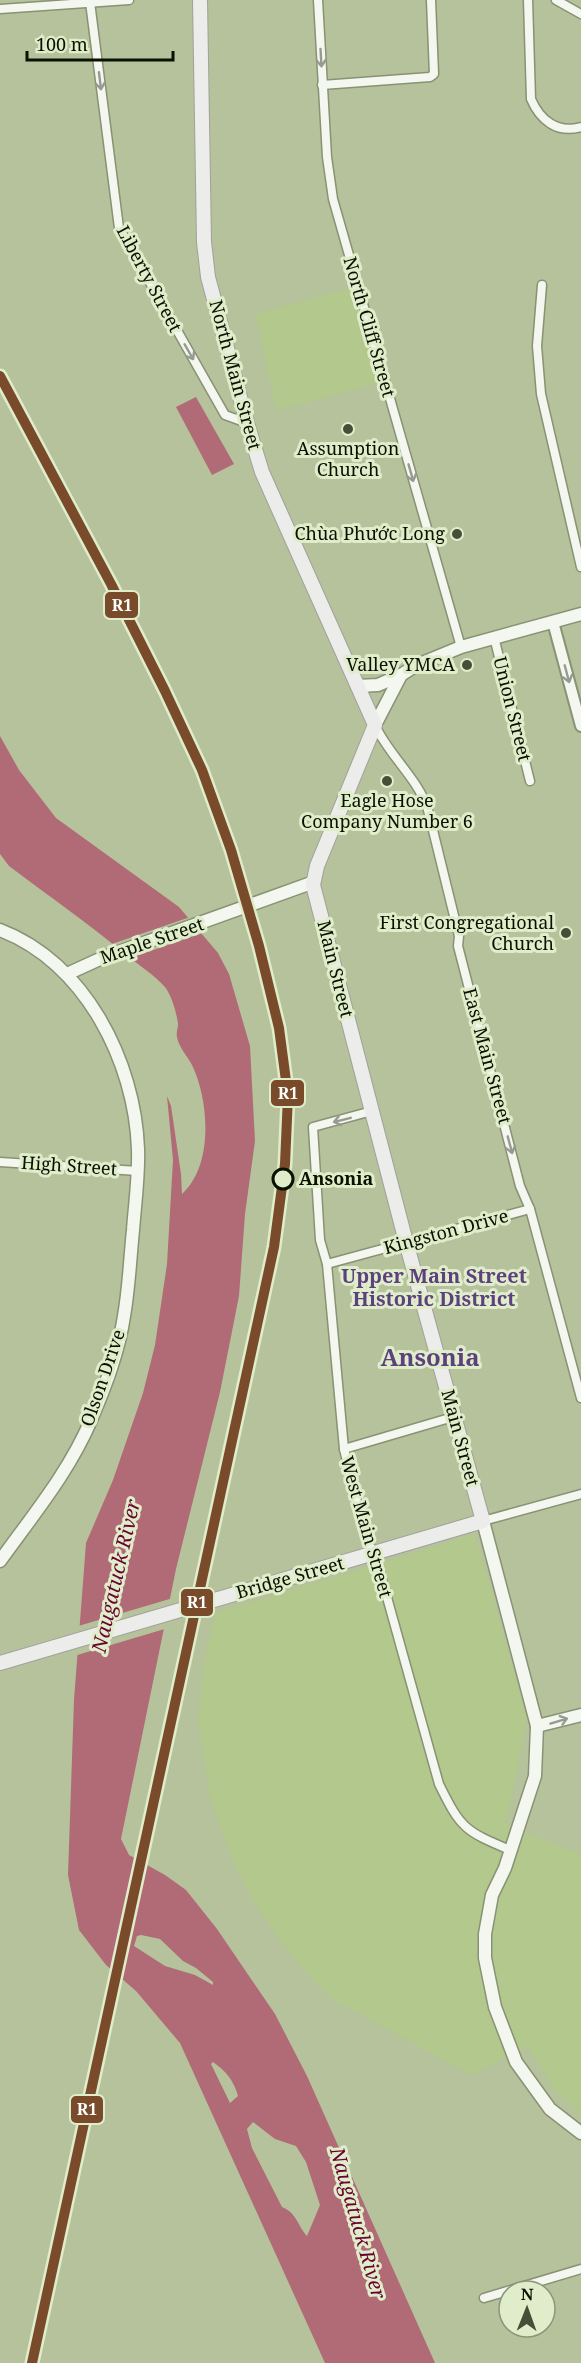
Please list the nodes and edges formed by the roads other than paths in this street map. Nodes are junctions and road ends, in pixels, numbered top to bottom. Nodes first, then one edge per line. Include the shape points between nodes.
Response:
1 (129, 0) edge
2 (200, 0) edge
3 (318, 0) edge
4 (431, 0) edge
5 (528, 0) edge
6 (556, 0) edge
7 (90, 2) junction
8 (0, 9) edge
9 (581, 14) edge
10 (322, 85) junction
11 (581, 127) edge
12 (542, 285) dead end
13 (247, 423) junction
14 (581, 567) edge
15 (581, 614) edge
16 (553, 622) junction
17 (494, 637) junction
18 (461, 647) junction
19 (401, 675) junction
20 (357, 686) junction
21 (375, 725) junction
22 (581, 726) edge
23 (530, 781) dead end
24 (314, 882) junction
25 (0, 930) edge
26 (67, 974) junction
27 (372, 1111) junction
28 (0, 1162) edge
29 (138, 1171) junction
30 (530, 1209) junction
31 (406, 1242) junction
32 (327, 1264) junction
33 (581, 1398) edge
34 (453, 1417) junction
35 (344, 1449) junction
36 (581, 1494) edge
37 (483, 1521) junction
38 (374, 1553) junction
39 (0, 1561) edge
40 (0, 1663) edge
41 (581, 1715) edge
42 (537, 1726) junction
43 (510, 1850) junction
44 (581, 2133) edge
45 (581, 2269) edge
46 (484, 2298) dead end

1 - 7 street
2 - 13 main road, North Main Street via 204,242 208,277
3 -> 10 street, North Cliff Street
4 - 10 street via 434,74
5 - 11 street via 531,99 548,124 558,128
6 - 9 street
7 - 8 street
7 -> 13 street, Liberty Street via 119,228 225,415
10 -> 18 street, North Cliff Street via 333,199
12 - 14 street via 537,346 541,394
13 - 20 main road, North Main Street via 262,472
15 - 16 main road
16 - 17 main road
16 -> 22 street
17 - 18 main road
17 - 23 street, Union Street
18 - 19 main road
19 - 20 main road via 378,685
19 - 21 main road
20 - 21 main road, North Main Street
21 - 24 main road
21 -> 30 street, East Main Street via 425,801 459,936 458,946 520,1186
24 - 26 main road, Maple Street
24 - 27 main road, Main Street
25 - 26 main road via 33,947
26 - 29 main road, Olson Drive via 87,998 123,1070 135,1116
27 - 31 main road, Main Street
27 -> 32 street, West Main Street via 313,1127 320,1240
28 - 29 street, High Street
29 - 39 main road, Olson Drive via 124,1318 104,1388 73,1456
30 - 31 street, Kingston Drive
30 - 33 street, East Main Street
31 - 32 street, Kingston Drive
31 - 34 main road, Main Street
32 - 35 street, West Main Street
34 - 35 street
34 - 37 main road, Main Street
35 - 38 street, West Main Street via 365,1534
36 - 37 street, Bridge Street
37 - 38 main road, Bridge Street
37 - 42 main road, Main Street
38 - 40 main road, Bridge Street
38 - 43 street, West Main Street via 439,1784 453,1814 472,1834
42 -> 41 main road
42 - 43 main road, Main Street via 535,1776
43 - 44 main road, Main Street via 492,1895 485,1934 485,1958 495,2007 516,2062 550,2109
45 - 46 street

